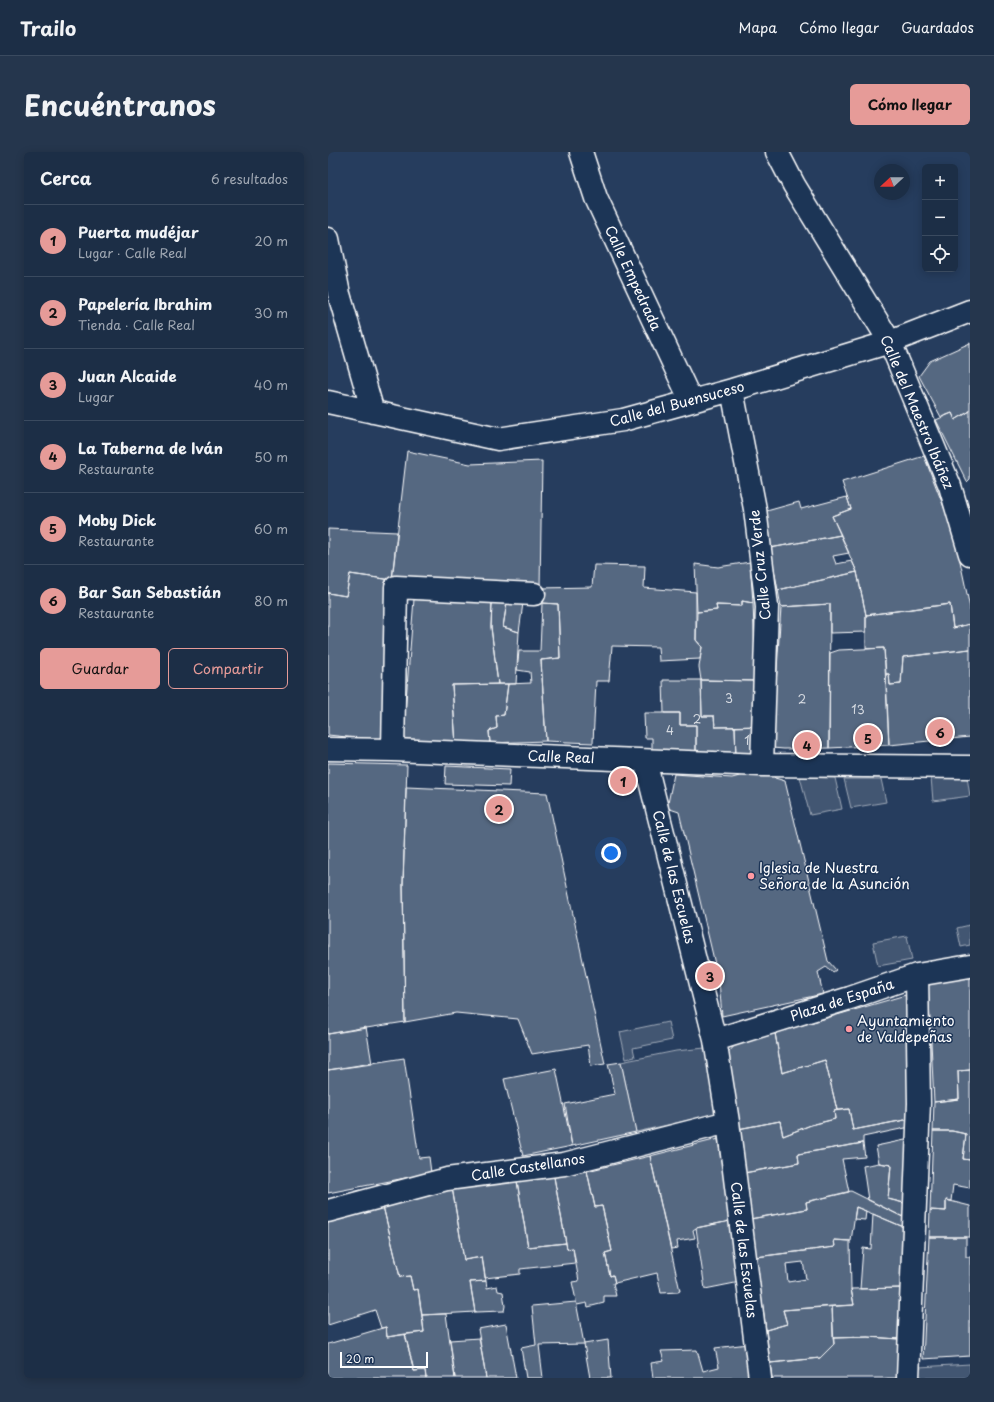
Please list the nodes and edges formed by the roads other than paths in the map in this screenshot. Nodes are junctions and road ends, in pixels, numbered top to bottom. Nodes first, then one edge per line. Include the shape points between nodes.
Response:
1 (581, 152) edge
2 (777, 152) edge
3 (328, 239) edge
4 (970, 311) edge
5 (890, 342) junction
6 (732, 390) junction
7 (691, 401) junction
8 (328, 402) edge
9 (373, 412) junction
10 (970, 554) edge
11 (534, 594) dead end
12 (328, 749) edge
13 (393, 750) junction
14 (645, 761) junction
15 (762, 765) junction
16 (970, 767) edge
17 (970, 966) edge
18 (917, 975) junction
19 (715, 1040) junction
20 (728, 1122) junction
21 (328, 1211) edge
22 (760, 1378) edge
23 (908, 1378) edge

1 - 7 street, Calle Empedrada via 596,198
2 - 5 street, Calle del Maestro Ibáñez via 794,185
3 - 9 street via 339,294
4 - 5 street, Calle del Buensuceso
5 - 6 street, Calle del Buensuceso
5 - 10 street, Calle del Maestro Ibáñez via 950,486
6 - 7 street, Calle del Buensuceso
6 - 15 street, Calle Cruz Verde via 755,509 767,607
7 - 9 street, Calle del Buensuceso via 623,420 498,439
8 - 9 street, Calle del Buensuceso
11 - 13 street via 396,587
12 - 13 street, Calle Real
13 - 14 street, Calle Real
14 - 15 street, Calle Real
14 - 19 street, Calle de las Escuelas
15 - 16 street, Calle Real
17 - 18 street, Plaza de España
18 - 19 street, Plaza de España
18 - 23 street via 919,1103
19 - 20 street, Calle de las Escuelas
20 - 21 street, Calle Castellanos via 564,1164 447,1179
20 - 22 street, Calle de las Escuelas

